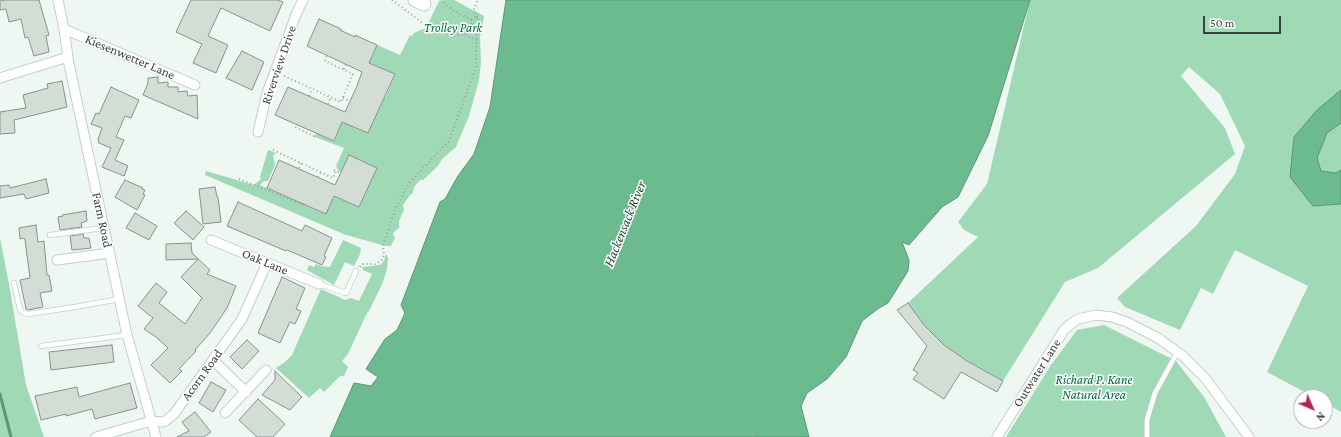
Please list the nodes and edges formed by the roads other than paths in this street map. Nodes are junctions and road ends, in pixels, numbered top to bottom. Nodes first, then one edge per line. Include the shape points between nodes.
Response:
1 (58, 0) edge
2 (303, 0) edge
3 (64, 29) junction
4 (68, 57) junction
5 (0, 78) edge
6 (195, 85) dead end
7 (258, 132) dead end
8 (104, 228) junction
9 (50, 235) dead end
10 (211, 240) dead end
11 (110, 253) junction
12 (57, 260) dead end
13 (267, 263) junction
14 (357, 272) road end
15 (14, 283) dead end
16 (319, 284) joint
17 (119, 298) junction
18 (127, 335) junction
19 (41, 346) dead end
20 (1178, 351) junction
21 (213, 360) junction
22 (266, 370) dead end
23 (246, 392) junction
24 (225, 413) dead end
25 (151, 421) junction
26 (96, 437) edge
27 (156, 437) edge
28 (997, 437) edge
29 (1147, 437) edge
30 (1250, 437) edge

1 - 3 street, Farm Road
2 - 7 street, Riverview Drive via 267,93
3 - 4 street, Farm Road
3 - 6 street, Kiesenwetter Lane
4 - 5 street
4 - 8 street, Farm Road
8 - 9 lane
8 - 11 street, Farm Road
10 - 13 street, Oak Lane
11 - 12 street
11 - 17 street, Farm Road
13 - 16 street, Oak Lane
13 - 21 street, Acorn Road via 242,319
14 - 16 lane via 346,293
15 - 17 lane via 20,309 28,314
17 - 18 street, Farm Road
18 - 19 lane
18 - 25 street, Farm Road
20 - 28 street, Outwater Lane via 1144,331 1112,317 1084,317 1068,326 1060,336
20 - 29 lane via 1155,393 1147,420
20 - 30 street via 1199,371
21 - 23 street
21 - 25 street, Acorn Road via 174,414 164,422
22 - 23 street
23 - 24 street
25 - 26 street, Acorn Road
25 - 27 street, Farm Road

